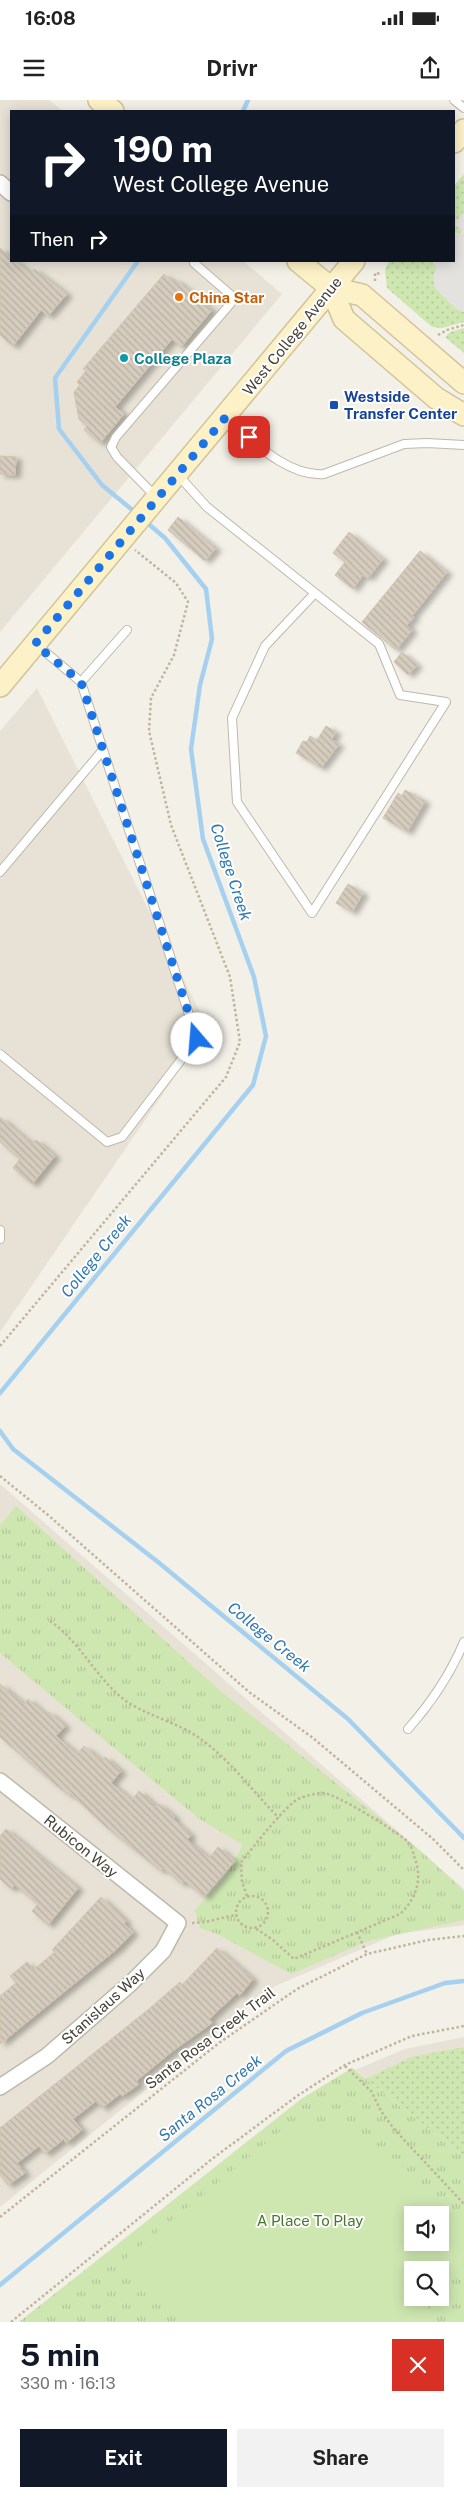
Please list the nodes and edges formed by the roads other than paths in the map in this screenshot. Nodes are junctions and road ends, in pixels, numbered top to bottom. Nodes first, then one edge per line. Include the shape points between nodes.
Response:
1 (99, 100) edge
2 (454, 100) edge
3 (464, 108) edge
4 (112, 110) edge
5 (464, 130) edge
6 (455, 141) edge
7 (0, 183) edge
8 (10, 192) edge
9 (194, 262) edge
10 (299, 262) edge
11 (353, 262) edge
12 (331, 288) junction
13 (464, 383) edge
14 (464, 415) edge
15 (225, 418) junction
16 (464, 445) edge
17 (177, 474) junction
18 (150, 505) junction
19 (315, 593) junction
20 (126, 630) dead end
21 (35, 644) junction
22 (81, 682) junction
23 (0, 686) edge
24 (102, 751) junction
25 (0, 872) edge
26 (0, 1054) edge
27 (0, 1230) edge
28 (0, 1239) edge
29 (464, 1642) edge
30 (408, 1729) dead end
31 (0, 1780) edge
32 (178, 1923) joint
33 (0, 2087) edge

1 - 4 main road
2 - 3 lane
5 - 6 main road
7 - 8 street
9 - 18 lane via 232,296 231,303 116,437 111,447
10 - 12 main road
11 - 12 main road, West College Avenue
12 - 13 main road via 362,295
12 - 14 main road via 344,320 436,398
12 - 15 main road, West College Avenue
15 - 16 lane via 269,453 311,475 324,474 404,444
15 - 17 main road, West College Avenue
17 - 18 main road, West College Avenue
17 - 19 lane via 208,507
18 - 21 main road, West College Avenue
19 - 19 lane via 379,644 400,695 446,702 312,912 237,802 232,718 265,646
20 - 22 lane
21 - 22 lane
21 - 23 main road, West College Avenue
22 - 24 lane
24 - 25 lane
24 - 26 lane via 197,1039 122,1137 107,1142
27 - 28 lane
29 - 30 lane via 432,1703
31 - 32 street, Rubicon Way
32 - 33 street, Stanislaus Way via 163,1950 131,1983 46,2056

